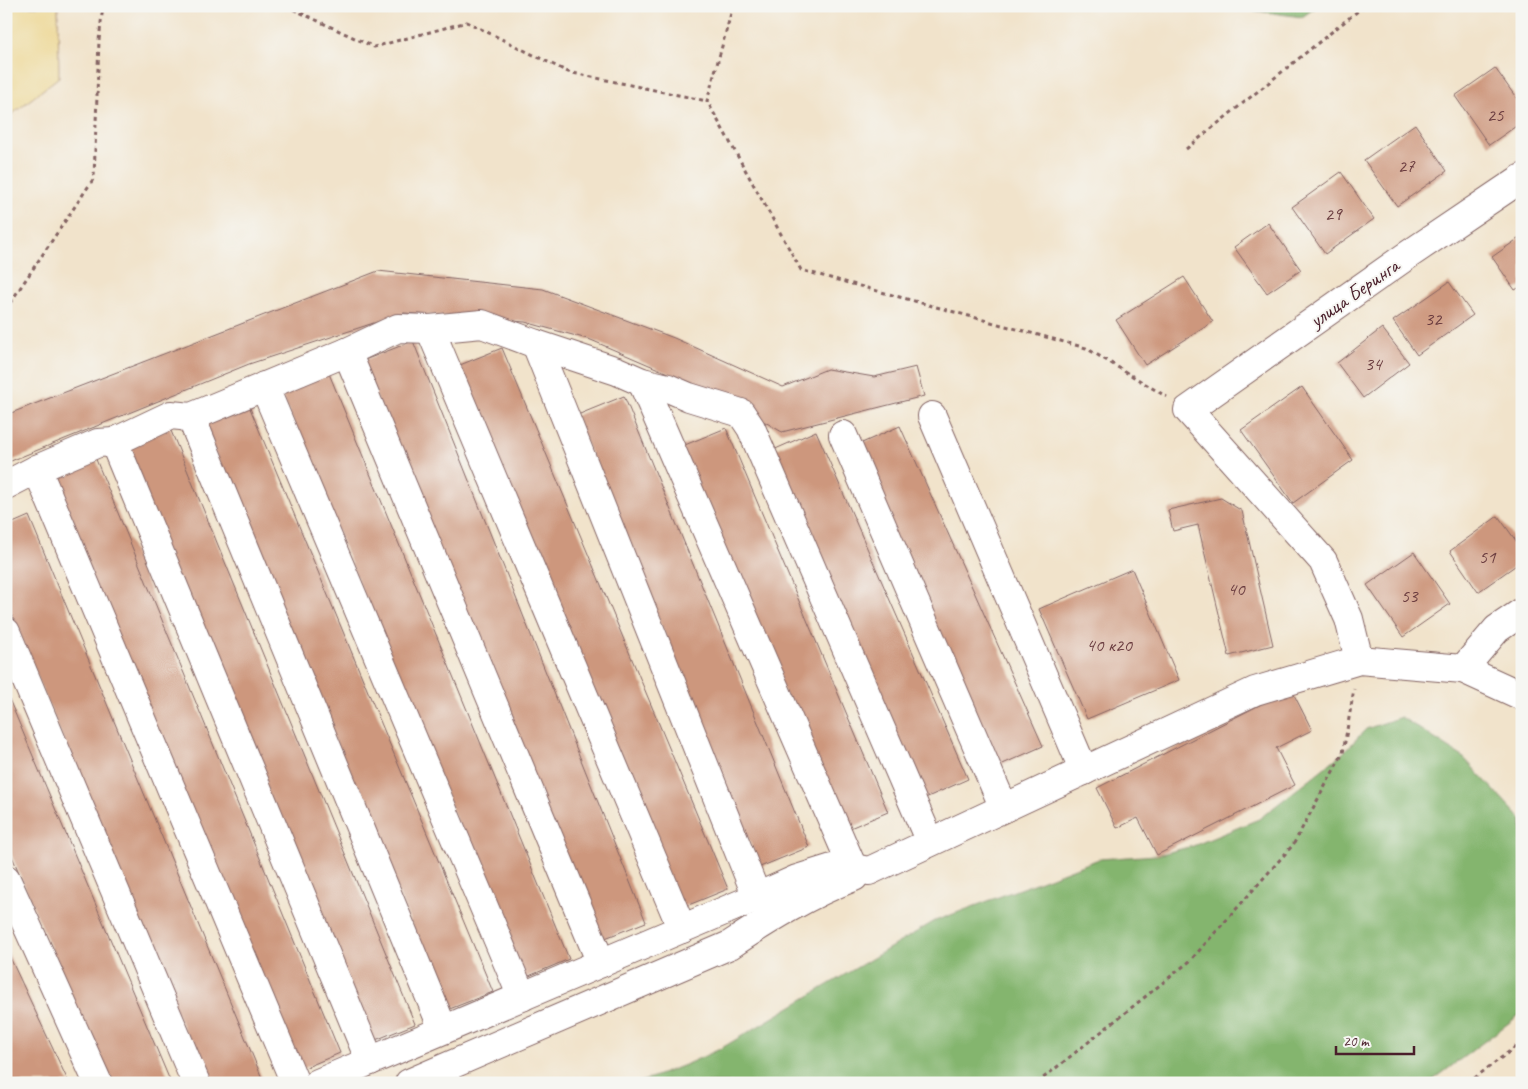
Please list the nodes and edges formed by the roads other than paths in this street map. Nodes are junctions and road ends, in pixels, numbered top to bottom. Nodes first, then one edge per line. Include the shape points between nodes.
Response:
1 (1522, 178) edge
2 (430, 328) junction
3 (536, 344) junction
4 (346, 352) junction
5 (642, 382) junction
6 (264, 386) junction
7 (932, 416) dead end
8 (191, 417) junction
9 (843, 435) dead end
10 (114, 442) junction
11 (37, 469) junction
12 (6, 485) edge
13 (1522, 612) edge
14 (6, 632) edge
15 (1359, 660) junction
16 (1463, 669) junction
17 (1522, 696) edge
18 (1084, 771) junction
19 (1004, 808) junction
20 (930, 842) junction
21 (861, 869) junction
22 (6, 879) edge
23 (757, 897) junction
24 (682, 929) junction
25 (601, 963) junction
26 (522, 997) junction
27 (443, 1029) junction
28 (370, 1061) junction
29 (98, 1083) edge
30 (196, 1083) edge
31 (295, 1083) edge
32 (318, 1083) edge
33 (409, 1083) edge

1 - 15 street, улица Беринга via 1188,410 1323,561 1349,619
2 - 3 street via 482,324
2 - 4 street via 398,328
2 - 24 street
3 - 5 street
3 - 23 street
4 - 6 street
4 - 25 street
5 - 20 street via 741,413 751,428
5 - 21 street
6 - 8 street
6 - 26 street
7 - 18 street
8 - 10 street via 171,415
8 - 27 street
9 - 19 street
10 - 11 street via 98,443
10 - 28 street
11 - 12 street
11 - 31 street
13 - 16 street via 1497,629
14 - 30 street
15 - 16 street
15 - 18 street via 1255,691
16 - 17 street
18 - 19 street
19 - 20 street
20 - 21 street
21 - 23 street via 832,868
21 - 33 street via 775,915 730,945
22 - 29 street
23 - 24 street
24 - 25 street
25 - 26 street
26 - 27 street
27 - 28 street
28 - 32 street

